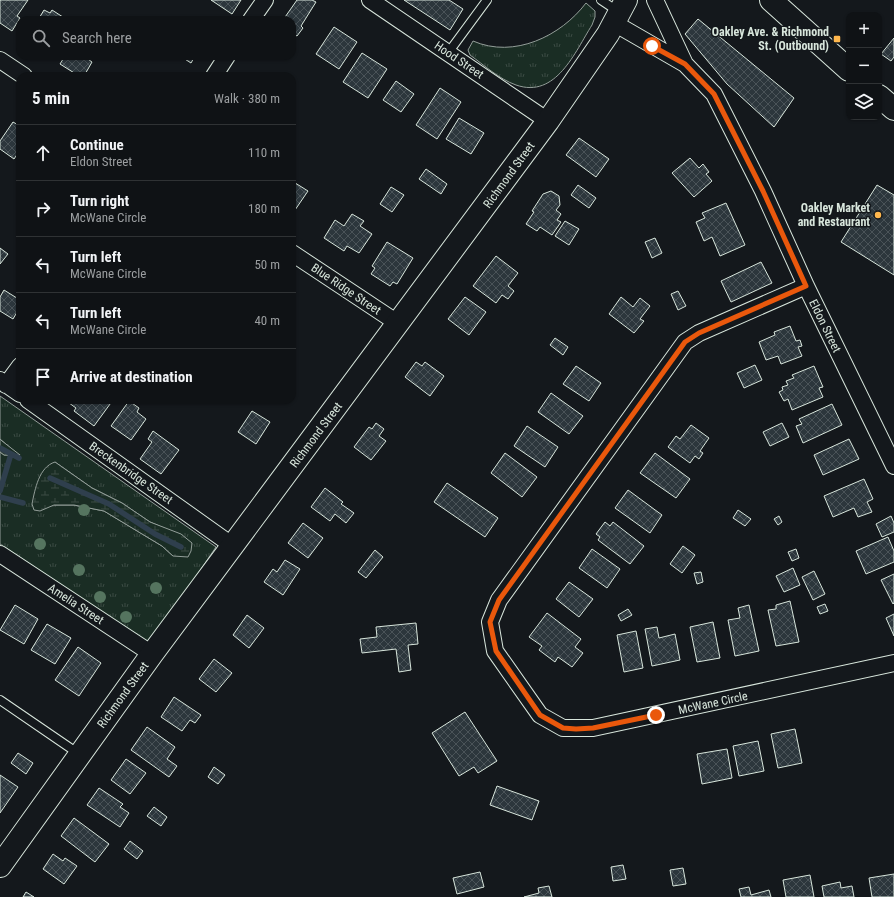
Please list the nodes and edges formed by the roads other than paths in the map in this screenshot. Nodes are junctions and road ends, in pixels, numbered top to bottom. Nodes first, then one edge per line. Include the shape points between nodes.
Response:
1 (265, 0) edge
2 (370, 0) edge
3 (487, 0) edge
4 (602, 0) edge
5 (655, 0) edge
6 (771, 0) edge
7 (620, 12) edge
8 (254, 16) edge
9 (448, 52) junction
10 (0, 60) edge
11 (224, 60) edge
12 (685, 64) junction
13 (846, 67) edge
14 (18, 72) edge
15 (217, 72) edge
16 (882, 99) edge
17 (894, 109) edge
18 (548, 121) junction
19 (296, 256) edge
20 (806, 286) junction
21 (399, 324) junction
22 (16, 370) edge
23 (3, 382) edge
24 (16, 391) edge
25 (34, 404) edge
26 (894, 466) edge
27 (233, 546) junction
28 (0, 554) edge
29 (152, 654) junction
30 (894, 663) edge
31 (0, 700) edge
32 (80, 755) junction
33 (1, 864) edge

1 - 8 street
2 - 9 street, Hood Street
3 - 9 lane
4 - 7 lane
5 - 12 street, Eldon Street
6 - 13 street
7 - 12 street, Eldon Street
7 - 18 street, Richmond Street
9 - 18 street, Hood Street
10 - 14 street
11 - 15 street
12 - 20 street, Eldon Street via 714,94 763,191
16 - 17 street
18 - 21 street, Richmond Street
19 - 21 street, Blue Ridge Street
20 - 26 street, Eldon Street
20 - 30 street, McWane Circle via 699,333 685,342 499,600 490,622 496,651 540,715 563,728 576,729 593,728
21 - 27 street, Richmond Street
22 - 23 street
23 - 24 street
25 - 27 street, Breckenbridge Street
27 - 29 street, Richmond Street
28 - 29 street, Amelia Street
29 - 32 street, Richmond Street
31 - 32 lane
32 - 33 street, Richmond Street

